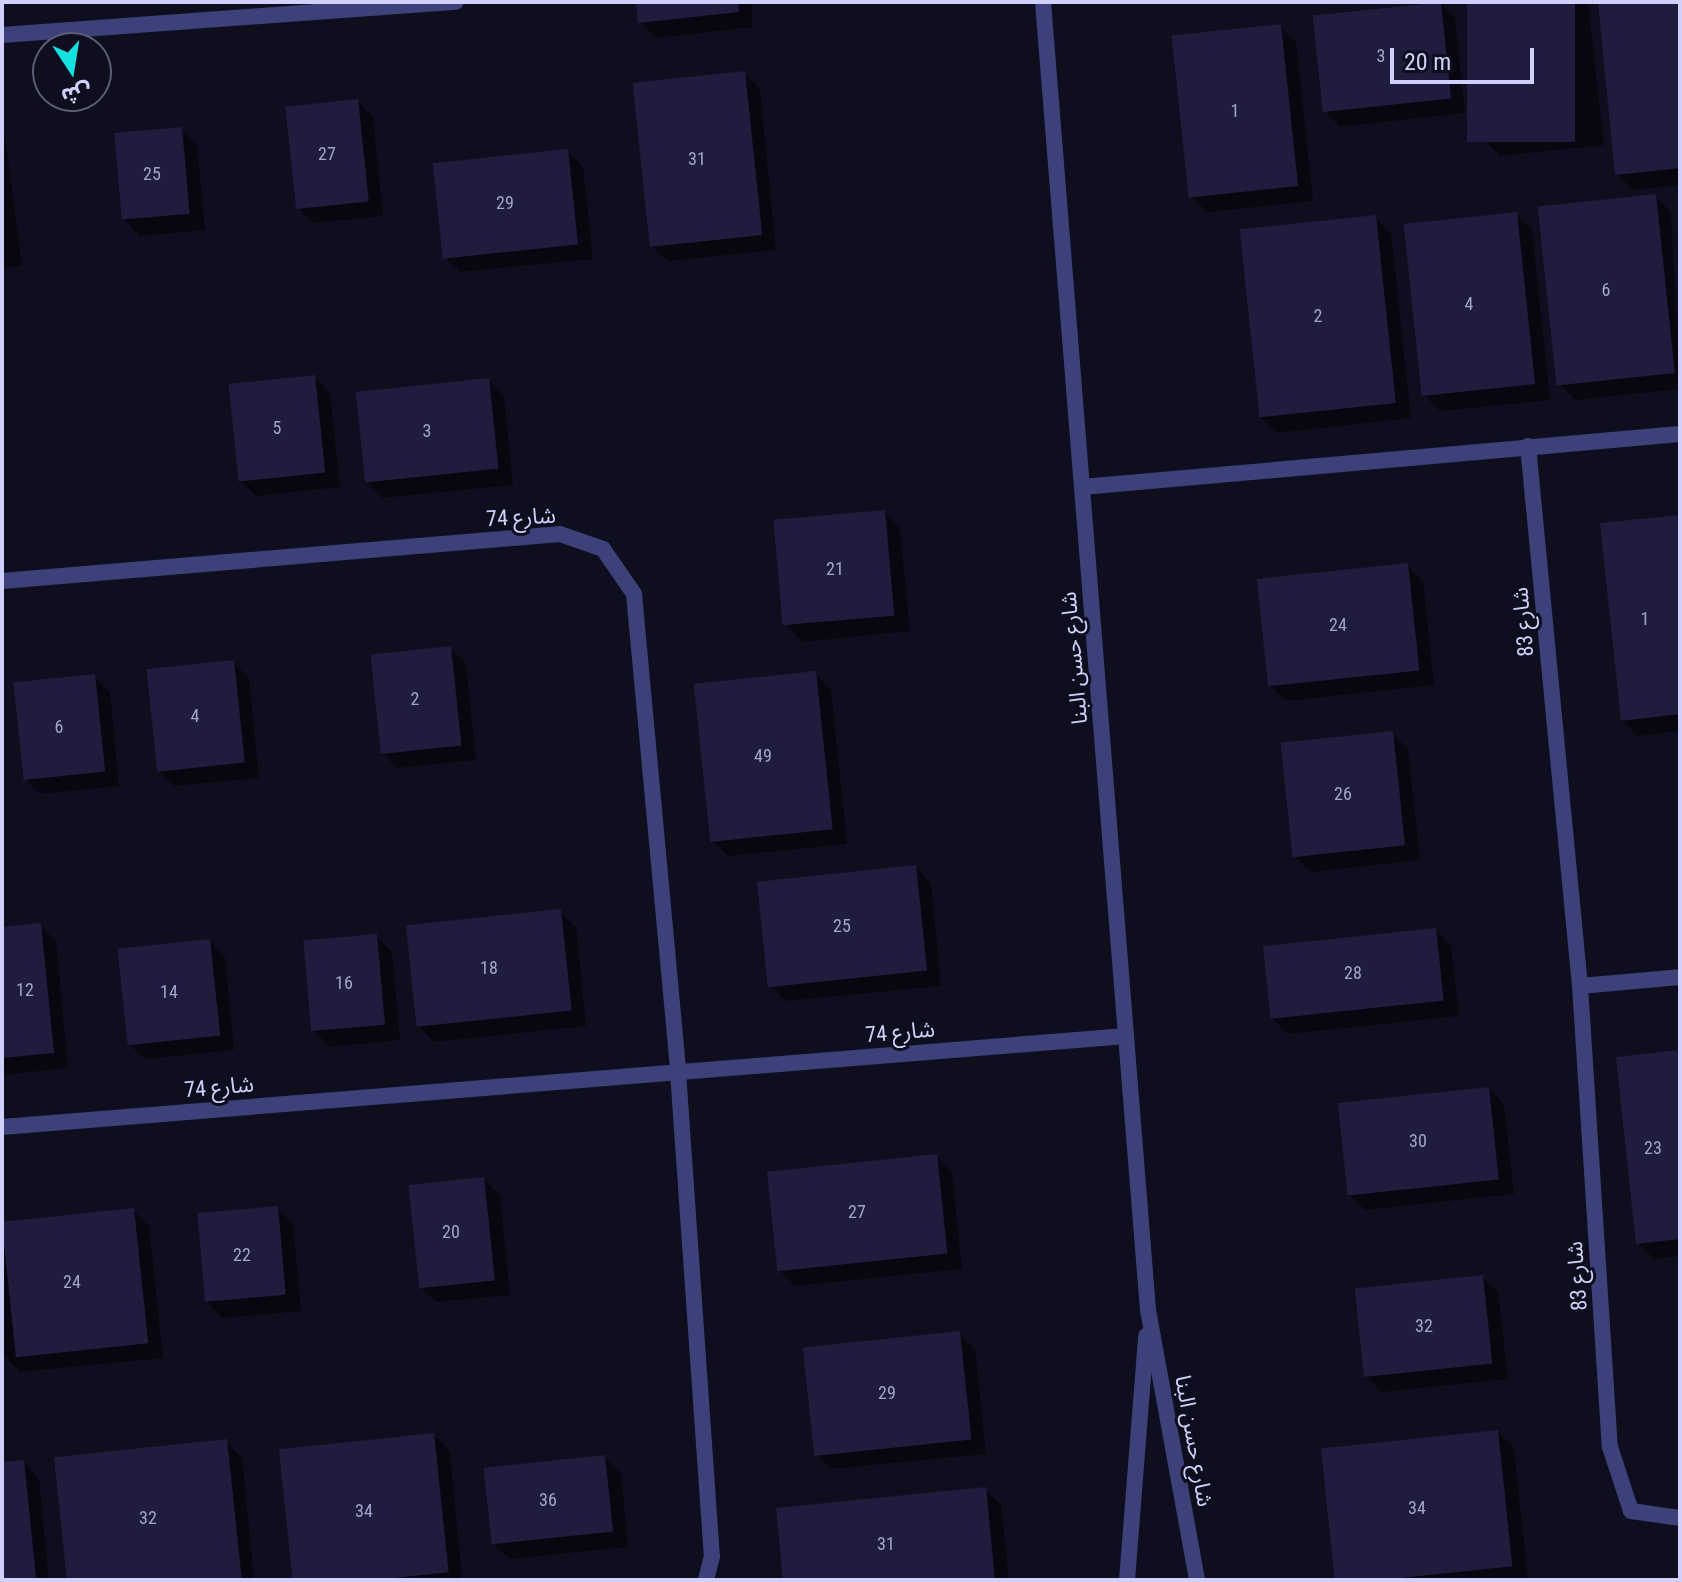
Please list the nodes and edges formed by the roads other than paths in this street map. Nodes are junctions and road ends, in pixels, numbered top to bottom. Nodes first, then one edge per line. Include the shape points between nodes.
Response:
1 (456, 2) edge
2 (1043, 2) edge
3 (2, 35) edge
4 (1680, 434) edge
5 (1528, 446) junction
6 (1082, 487) junction
7 (2, 581) edge
8 (1680, 977) edge
9 (1580, 986) junction
10 (1126, 1036) junction
11 (678, 1072) junction
12 (2, 1127) edge
13 (1148, 1310) junction
14 (1680, 1518) edge
15 (706, 1580) edge
16 (1127, 1580) edge
17 (1197, 1580) edge

1 - 3 street
2 - 6 street, شارع حسن البنا
4 - 5 street
5 - 6 street
5 - 9 street, شارع 83
6 - 10 street, شارع حسن البنا
7 - 11 street, شارع 74 via 560,534 603,549 634,594
8 - 9 street
9 - 14 street, شارع 83 via 1610,1447 1631,1511
10 - 11 street, شارع 74
10 - 13 street, شارع حسن البنا
11 - 12 street, شارع 74
11 - 15 street, شارع 74 via 712,1556
13 - 16 street, شارع حسن البنا
13 - 17 street, شارع حسن البنا

